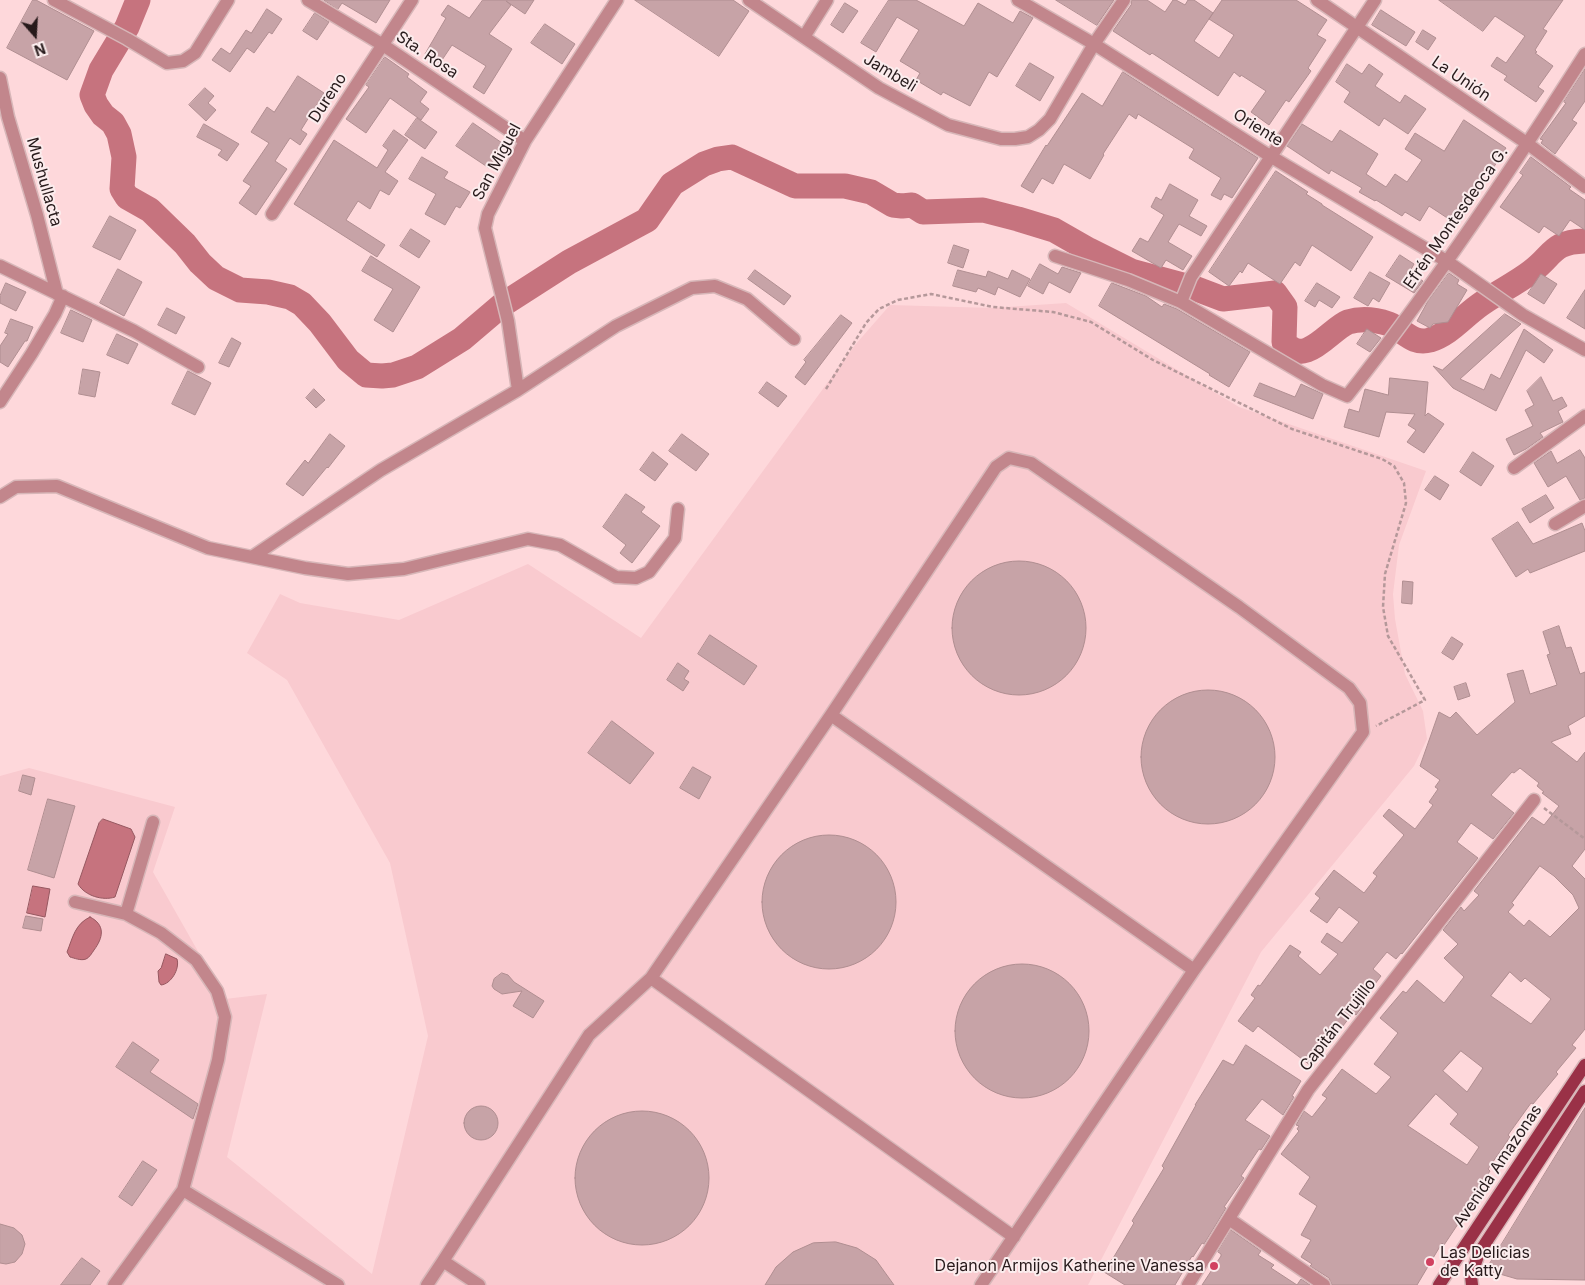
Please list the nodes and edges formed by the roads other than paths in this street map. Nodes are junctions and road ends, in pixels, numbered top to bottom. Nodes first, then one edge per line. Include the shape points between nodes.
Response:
1 (54, 0) edge
2 (228, 0) edge
3 (308, 0) edge
4 (412, 0) edge
5 (617, 0) edge
6 (749, 0) edge
7 (827, 0) edge
8 (1018, 0) edge
9 (1124, 0) edge
10 (1317, 0) edge
11 (1375, 0) edge
12 (1357, 28) junction
13 (804, 38) junction
14 (1094, 44) junction
15 (383, 45) junction
16 (1585, 54) edge
17 (0, 78) edge
18 (4, 115) edge
19 (525, 141) junction
20 (1528, 144) junction
21 (1270, 156) junction
22 (1585, 187) edge
23 (272, 214) dead end
24 (1055, 256) dead end
25 (1448, 262) junction
26 (0, 266) edge
27 (60, 295) junction
28 (1183, 298) junction
29 (794, 339) dead end
30 (1585, 350) edge
31 (198, 367) dead end
32 (518, 390) junction
33 (0, 402) edge
34 (1585, 416) edge
35 (1514, 468) dead end
36 (0, 497) edge
37 (1585, 506) edge
38 (678, 509) dead end
39 (1555, 524) dead end
40 (252, 557) junction
41 (831, 715) junction
42 (1534, 800) road end
43 (153, 822) dead end
44 (75, 902) dead end
45 (126, 914) junction
46 (1194, 970) junction
47 (651, 978) junction
48 (1585, 1065) edge
49 (1585, 1091) edge
50 (183, 1190) junction
51 (1229, 1218) junction
52 (1014, 1237) junction
53 (443, 1261) junction
54 (114, 1285) edge
55 (338, 1285) edge
56 (427, 1285) edge
57 (479, 1285) edge
58 (981, 1285) edge
59 (1188, 1285) edge
60 (1324, 1285) edge
61 (1439, 1285) edge
62 (1472, 1285) edge

1 - 2 street via 167,62 183,62 195,53
3 - 15 street, Sta. Rosa
4 - 15 street, Dureno
5 - 19 street, San Miguel
6 - 13 street, Jambeli
7 - 13 street
8 - 14 street, Oriente
9 - 14 street
10 - 12 street, La Unión
11 - 12 street
12 - 20 street, La Unión
12 - 21 street
13 - 14 street, Jambeli via 879,88 948,125 1015,139 1028,137 1050,119
14 - 21 street, Oriente
15 - 19 street, Sta. Rosa
15 - 23 street, Dureno
16 - 20 street, Efrén Montesdeoca G.
17 - 18 street, Mushullacta
18 - 27 street, Mushullacta
19 - 32 street, San Miguel via 488,214 486,228 508,321
20 - 22 street, La Unión
20 - 25 street, Efrén Montesdeoca G.
21 - 25 street, Oriente
21 - 28 street via 1191,277
24 - 28 street
25 - 28 street, Efrén Montesdeoca G. via 1347,396 1322,385
25 - 30 street, Oriente via 1523,314
26 - 27 street
27 - 31 street
27 - 33 street via 55,314
29 - 32 street via 747,300 716,286 692,288 616,326
32 - 40 street via 381,470
34 - 35 street
36 - 40 street via 16,487 57,486 208,548
37 - 39 street
38 - 40 street via 675,538 649,572 636,578 616,577 560,545 528,539 404,569 348,574
41 - 46 street
41 - 46 street via 996,467 1009,458 1031,462 1240,607 1349,688 1360,703 1364,732
41 - 47 street
42 - 51 street, Capitán Trujillo via 1308,1090
43 - 45 street
44 - 45 street
45 - 50 street via 161,932 196,960 217,991 225,1017 218,1060
46 - 52 street
47 - 52 street
47 - 53 street via 589,1034
48 - 61 main road, Avenida Amazonas
49 - 62 main road, Avenida Amazonas via 1479,1252 1471,1276
50 - 54 street
50 - 55 street
51 - 59 street, Capitán Trujillo
51 - 60 street
52 - 58 street
53 - 56 street
53 - 57 street

